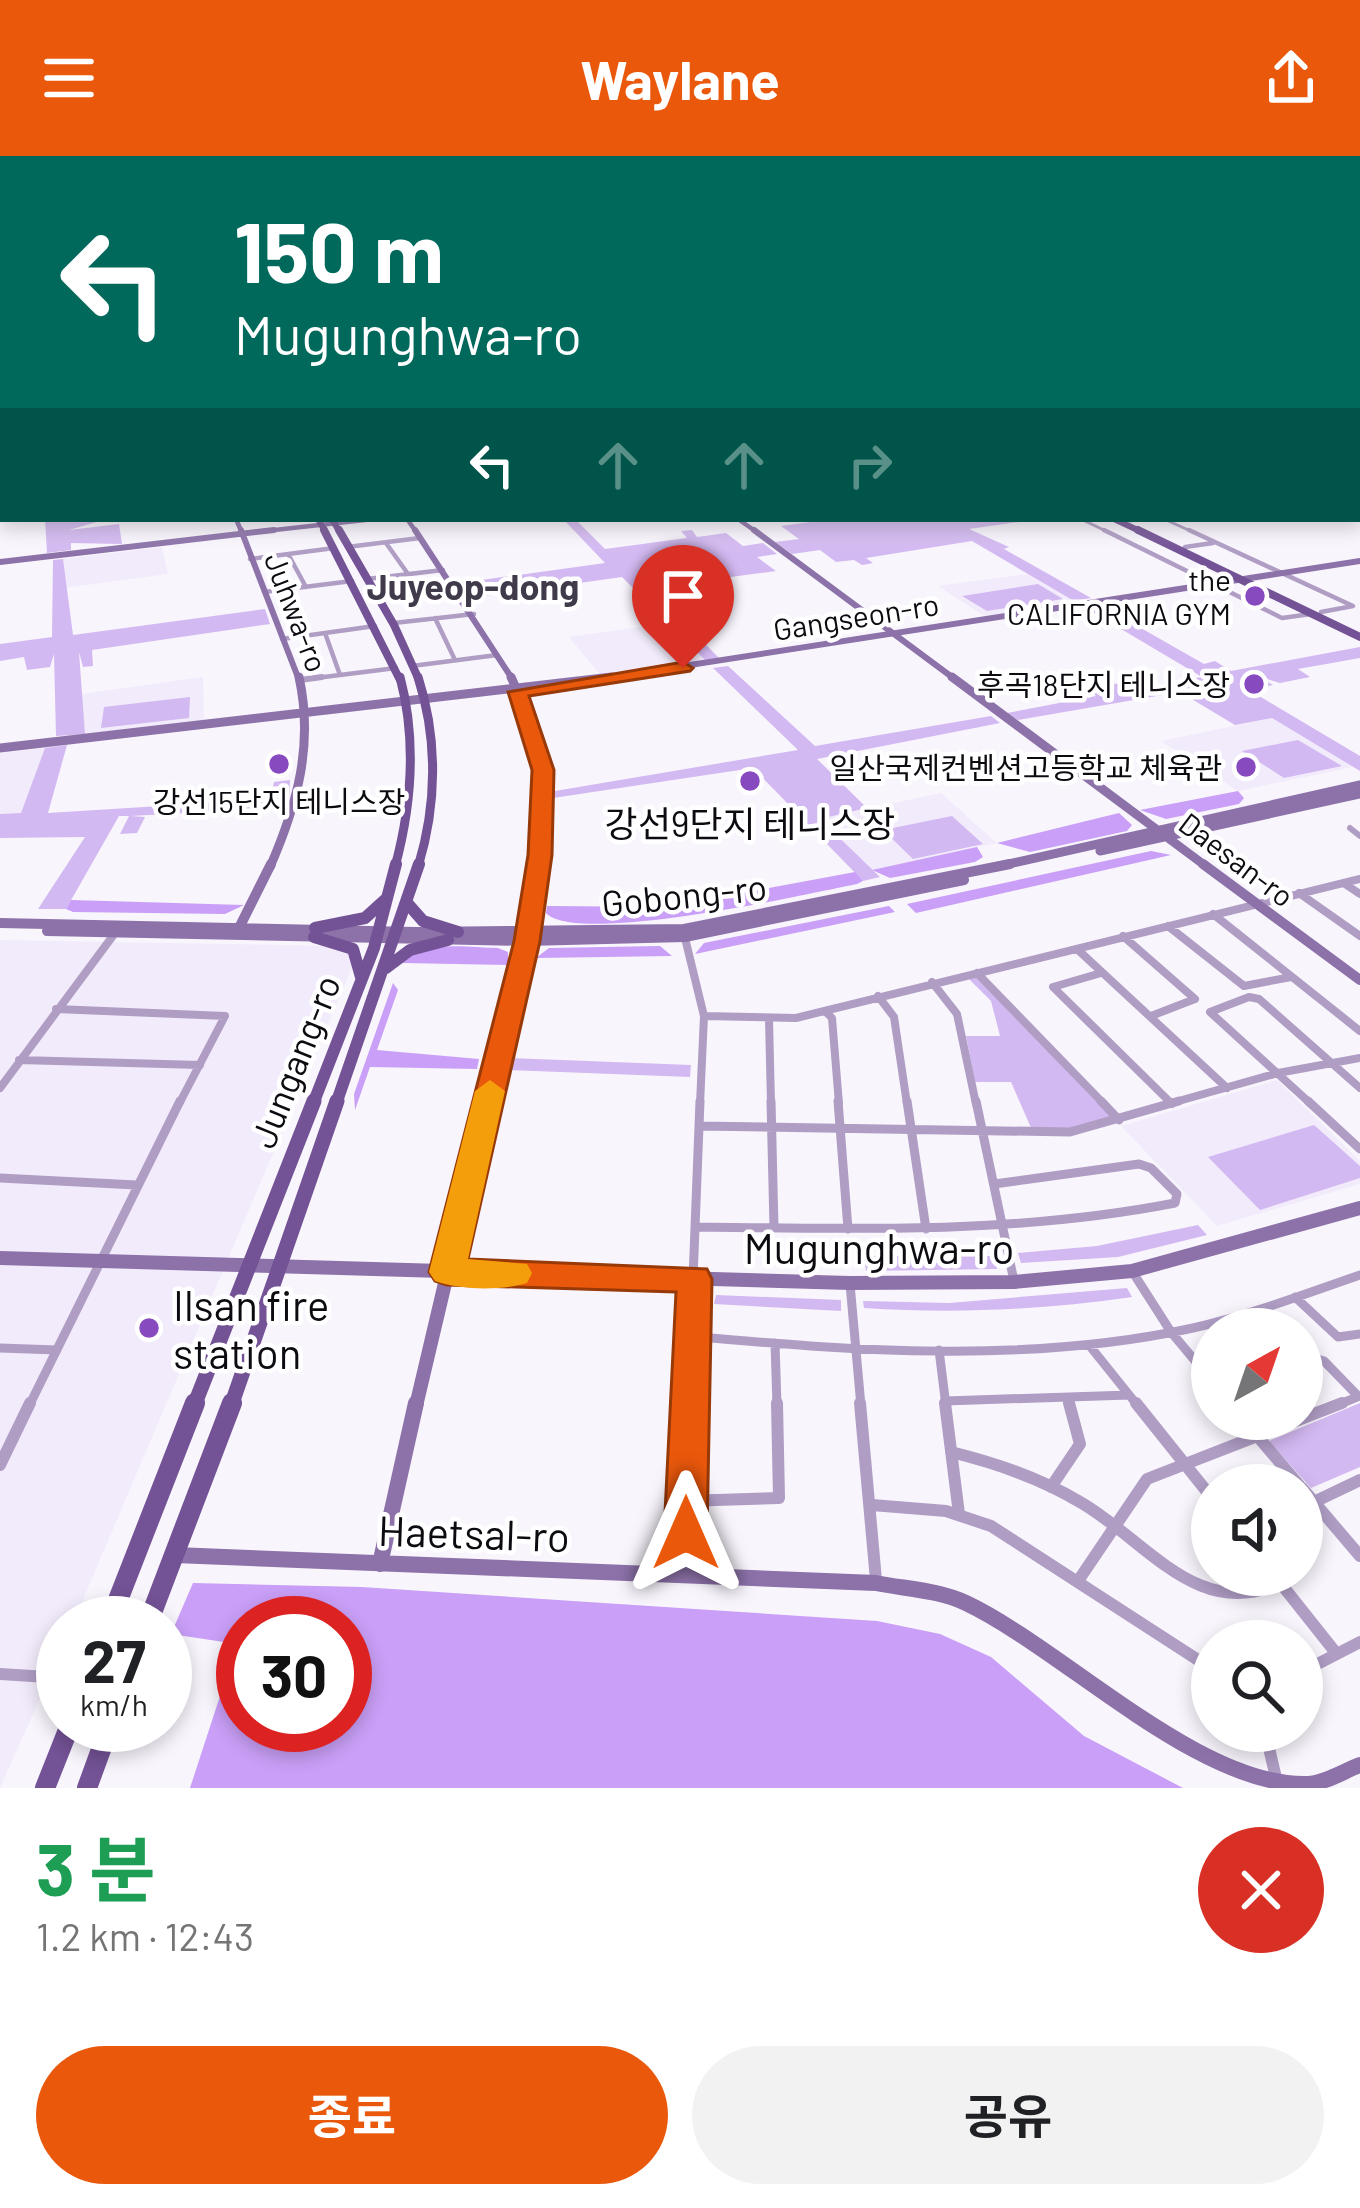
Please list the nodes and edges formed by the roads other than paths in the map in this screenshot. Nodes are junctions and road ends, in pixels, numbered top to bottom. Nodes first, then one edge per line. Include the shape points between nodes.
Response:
1 (237, 522) edge
2 (319, 522) edge
3 (334, 522) edge
4 (409, 522) edge
5 (742, 522) edge
6 (1087, 522) edge
7 (1110, 522) edge
8 (1126, 522) edge
9 (1171, 522) edge
10 (1093, 525) junction
11 (242, 534) junction
12 (420, 538) junction
13 (386, 542) junction
14 (1215, 542) junction
15 (347, 547) junction
16 (334, 548) junction
17 (1180, 548) junction
18 (1150, 553) junction
19 (288, 554) junction
20 (250, 559) junction
21 (1360, 561) edge
22 (0, 562) edge
23 (443, 570) junction
24 (408, 574) junction
25 (1280, 574) junction
26 (365, 579) junction
27 (1246, 579) junction
28 (352, 581) junction
29 (1214, 584) junction
30 (306, 587) junction
31 (264, 592) junction
32 (1317, 613) junction
33 (474, 614) junction
34 (435, 619) junction
35 (394, 623) junction
36 (377, 626) junction
37 (325, 633) junction
38 (1360, 633) edge
39 (895, 634) junction
40 (282, 638) junction
41 (497, 655) junction
42 (455, 660) junction
43 (412, 666) junction
44 (398, 668) junction
45 (340, 675) junction
46 (300, 680) junction
47 (518, 692) junction
48 (424, 704) junction
49 (408, 706) junction
50 (305, 715) junction
51 (0, 748) edge
52 (1360, 789) edge
53 (1360, 825) edge
54 (1163, 834) junction
55 (1360, 836) edge
56 (1360, 879) edge
57 (1344, 883) junction
58 (1299, 893) junction
59 (1360, 894) edge
60 (386, 898) junction
61 (408, 904) junction
62 (1256, 904) junction
63 (1214, 914) junction
64 (240, 926) junction
65 (1168, 926) junction
66 (0, 927) edge
67 (116, 933) junction
68 (315, 933) junction
69 (378, 935) junction
70 (396, 935) junction
71 (453, 936) junction
72 (528, 936) junction
73 (1123, 936) junction
74 (1360, 936) edge
75 (685, 937) junction
76 (1076, 948) junction
77 (976, 972) junction
78 (381, 973) junction
79 (1101, 973) junction
80 (1292, 976) junction
81 (362, 979) junction
82 (1360, 980) edge
83 (932, 982) junction
84 (878, 996) junction
85 (56, 1010) junction
86 (824, 1011) junction
87 (704, 1016) junction
88 (1149, 1016) junction
89 (769, 1018) junction
90 (1360, 1030) edge
91 (1360, 1058) edge
92 (19, 1060) junction
93 (1332, 1062) junction
94 (200, 1065) junction
95 (1278, 1073) junction
96 (0, 1088) edge
97 (1227, 1088) junction
98 (1360, 1088) edge
99 (1172, 1104) junction
100 (1119, 1120) junction
101 (701, 1126) junction
102 (771, 1128) junction
103 (842, 1130) junction
104 (911, 1132) junction
105 (982, 1132) junction
106 (1359, 1151) edge
107 (0, 1178) edge
108 (994, 1184) junction
109 (136, 1185) junction
110 (1360, 1208) edge
111 (697, 1227) junction
112 (774, 1228) junction
113 (848, 1228) junction
114 (926, 1229) junction
115 (1003, 1230) junction
116 (0, 1258) edge
117 (101, 1261) junction
118 (249, 1266) junction
119 (280, 1266) junction
120 (1132, 1270) junction
121 (447, 1272) junction
122 (1360, 1275) edge
123 (694, 1279) junction
124 (850, 1282) junction
125 (1014, 1282) junction
126 (1295, 1298) junction
127 (1171, 1332) junction
128 (1360, 1334) edge
129 (688, 1336) junction
130 (775, 1343) junction
131 (1088, 1344) junction
132 (859, 1347) junction
133 (0, 1348) edge
134 (57, 1350) junction
135 (939, 1350) junction
136 (1191, 1356) edge
137 (1323, 1361) edge
138 (1130, 1395) junction
139 (1359, 1396) edge
140 (1068, 1400) junction
141 (945, 1401) junction
142 (1323, 1411) edge
143 (1251, 1440) edge
144 (1261, 1440) edge
145 (951, 1452) junction
146 (1282, 1464) edge
147 (0, 1465) edge
148 (1186, 1466) junction
149 (1191, 1472) edge
150 (1360, 1480) edge
151 (1052, 1487) junction
152 (1323, 1497) edge
153 (685, 1501) junction
154 (872, 1505) junction
155 (1323, 1513) edge
156 (959, 1514) junction
157 (1115, 1524) junction
158 (175, 1555) junction
159 (1360, 1556) edge
160 (380, 1564) junction
161 (687, 1577) junction
162 (1078, 1581) junction
163 (1191, 1581) edge
164 (876, 1583) junction
165 (120, 1596) edge
166 (159, 1596) edge
167 (1291, 1596) edge
168 (1360, 1642) edge
169 (1336, 1653) junction
170 (1191, 1660) edge
171 (1323, 1660) edge
172 (0, 1674) edge
173 (36, 1676) edge
174 (59, 1752) edge
175 (100, 1752) edge
176 (1270, 1752) edge
177 (1360, 1765) edge
178 (1278, 1784) junction
179 (45, 1788) edge
180 (87, 1788) edge

1 - 11 main road, Juhwa-ro
2 - 11 main road
2 - 16 main road, Jungang-ro
3 - 15 main road, Jungang-ro
4 - 12 main road
5 - 39 main road, Daesan-ro
6 - 10 street
7 - 10 street
8 - 17 main road
9 - 14 street
10 - 18 street
11 - 20 main road, Juhwa-ro
11 - 22 main road
12 - 13 street
12 - 23 main road
13 - 15 street
13 - 24 street
14 - 17 street
14 - 25 street
15 - 26 main road, Jungang-ro
16 - 19 street
16 - 28 main road, Jungang-ro
17 - 18 street
17 - 27 main road
18 - 29 street
19 - 20 street
19 - 30 street, Juhwa-ro
20 - 31 main road, Juhwa-ro
21 - 25 main road, Gangseon-ro
23 - 24 street
23 - 33 main road
24 - 26 street
25 - 27 main road, Gangseon-ro
25 - 32 street via 1353,606
26 - 35 main road, Jungang-ro
27 - 29 main road, Gangseon-ro
27 - 32 main road
28 - 30 street
28 - 36 main road, Jungang-ro
29 - 32 street via 1282,618
29 - 39 main road, Gangseon-ro
30 - 31 street
31 - 40 main road, Juhwa-ro
32 - 38 main road
33 - 34 street
33 - 41 main road
34 - 35 street
34 - 42 street
35 - 43 main road, Jungang-ro
36 - 37 street
36 - 44 main road, Jungang-ro
37 - 40 street
37 - 45 street
39 - 47 main road, Gangseon-ro
39 - 54 main road, Daesan-ro
40 - 46 main road, Juhwa-ro
41 - 42 street
41 - 47 main road
42 - 43 street
43 - 48 main road, Jungang-ro
44 - 45 street
44 - 49 main road, Jungang-ro
45 - 46 street
46 - 50 main road, Juhwa-ro
47 - 48 main road, Gangseon-ro
47 - 72 main road via 543,770
48 - 49 main road, Gangseon-ro
48 - 61 main road, Jungang-ro via 435,812
49 - 50 main road, Gangseon-ro
49 - 60 main road, Jungang-ro via 410,812
50 - 51 main road, Gangseon-ro
50 - 64 main road, Juhwa-ro via 297,803
52 - 54 main road, Gobong-ro
53 - 55 street via 1350,828
54 - 62 main road, Daesan-ro
54 - 72 main road, Gobong-ro via 726,923
54 - 75 main road, Gobong-ro
56 - 57 street
57 - 58 street
57 - 59 street
58 - 62 street
58 - 74 street
60 - 68 main road via 365,918
60 - 69 main road, Jungang-ro
61 - 70 main road, Jungang-ro
61 - 71 main road
62 - 63 street
62 - 82 main road, Daesan-ro
63 - 65 street
63 - 80 street
64 - 66 main road, Gobong-ro
64 - 68 main road, Gobong-ro
65 - 73 street
65 - 80 street via 1244,986
66 - 67 main road, Gobong-ro
67 - 68 main road, Gobong-ro
67 - 85 street
68 - 69 main road, Gobong-ro
68 - 81 main road via 352,949
69 - 70 main road, Gobong-ro
69 - 81 main road, Jungang-ro
70 - 71 main road, Gobong-ro
70 - 78 main road, Jungang-ro
71 - 72 main road, Gobong-ro
71 - 78 main road via 410,950
72 - 75 main road, Gobong-ro
72 - 121 main road
73 - 76 street
73 - 88 street via 1195,999
75 - 87 street
76 - 77 street
76 - 79 street
77 - 83 street
77 - 100 street
78 - 119 main road, Jungang-ro
79 - 88 street
79 - 99 street via 1053,986
80 - 90 street
81 - 118 main road, Jungang-ro
83 - 84 street
83 - 105 street via 957,1014
84 - 86 street
84 - 104 street via 894,1017
85 - 92 street
85 - 94 street via 225,1016
86 - 89 street
86 - 103 street via 832,1018
87 - 89 street
87 - 101 street
88 - 97 street
89 - 102 street
91 - 93 street
92 - 94 street
92 - 96 street
93 - 95 street
93 - 95 street via 1259,999 1210,1012
93 - 98 street
94 - 109 street
95 - 97 street
95 - 106 street
97 - 99 street
99 - 100 street
100 - 105 street via 1070,1132
101 - 102 street
101 - 111 street
102 - 103 street
102 - 112 street
103 - 104 street
103 - 113 street
104 - 105 street
104 - 114 street
105 - 108 street
107 - 109 street
108 - 115 street
108 - 115 street via 1139,1164 1177,1194 1175,1203
109 - 117 street
110 - 120 main road, Mugunghwa-ro
111 - 112 street
111 - 123 street
112 - 113 street
113 - 114 street
114 - 115 street
115 - 125 street
116 - 117 main road, Mugunghwa-ro
117 - 118 main road, Mugunghwa-ro
117 - 134 street
118 - 119 main road, Mugunghwa-ro
118 - 165 main road, Jungang-ro
119 - 121 main road, Mugunghwa-ro
119 - 158 main road, Jungang-ro
120 - 125 main road, Mugunghwa-ro
120 - 127 street
121 - 123 main road, Mugunghwa-ro
121 - 160 main road
122 - 126 street
123 - 124 main road, Mugunghwa-ro
123 - 129 street
124 - 125 main road, Mugunghwa-ro
124 - 132 street
126 - 127 street
126 - 128 street via 1338,1337
127 - 131 street
127 - 136 street
129 - 130 street
129 - 153 street
130 - 132 street
130 - 153 street via 779,1498
131 - 135 street
131 - 138 street
132 - 135 street
132 - 154 street
133 - 134 street
134 - 147 street
135 - 141 street
137 - 139 street
138 - 140 street
138 - 148 street
139 - 142 street
140 - 141 street
140 - 151 street via 1080,1444
141 - 145 street
143 - 148 street
144 - 146 street
145 - 151 street via 1002,1463
145 - 156 street
148 - 149 street
148 - 157 street via 1147,1479
150 - 152 street
151 - 157 street
153 - 161 street
154 - 156 street
154 - 164 street
155 - 159 street
156 - 162 street
157 - 162 street
157 - 163 street
158 - 160 main road, Haetsal-ro
158 - 166 main road, Jungang-ro
160 - 161 main road, Haetsal-ro
161 - 164 main road, Haetsal-ro
162 - 170 street
164 - 178 main road, Haetsal-ro via 963,1601 1175,1746 1256,1784
167 - 169 street
168 - 169 street
169 - 171 street
172 - 173 street
174 - 179 main road
175 - 180 main road
176 - 178 street
177 - 178 main road, Haetsal-ro via 1306,1784

